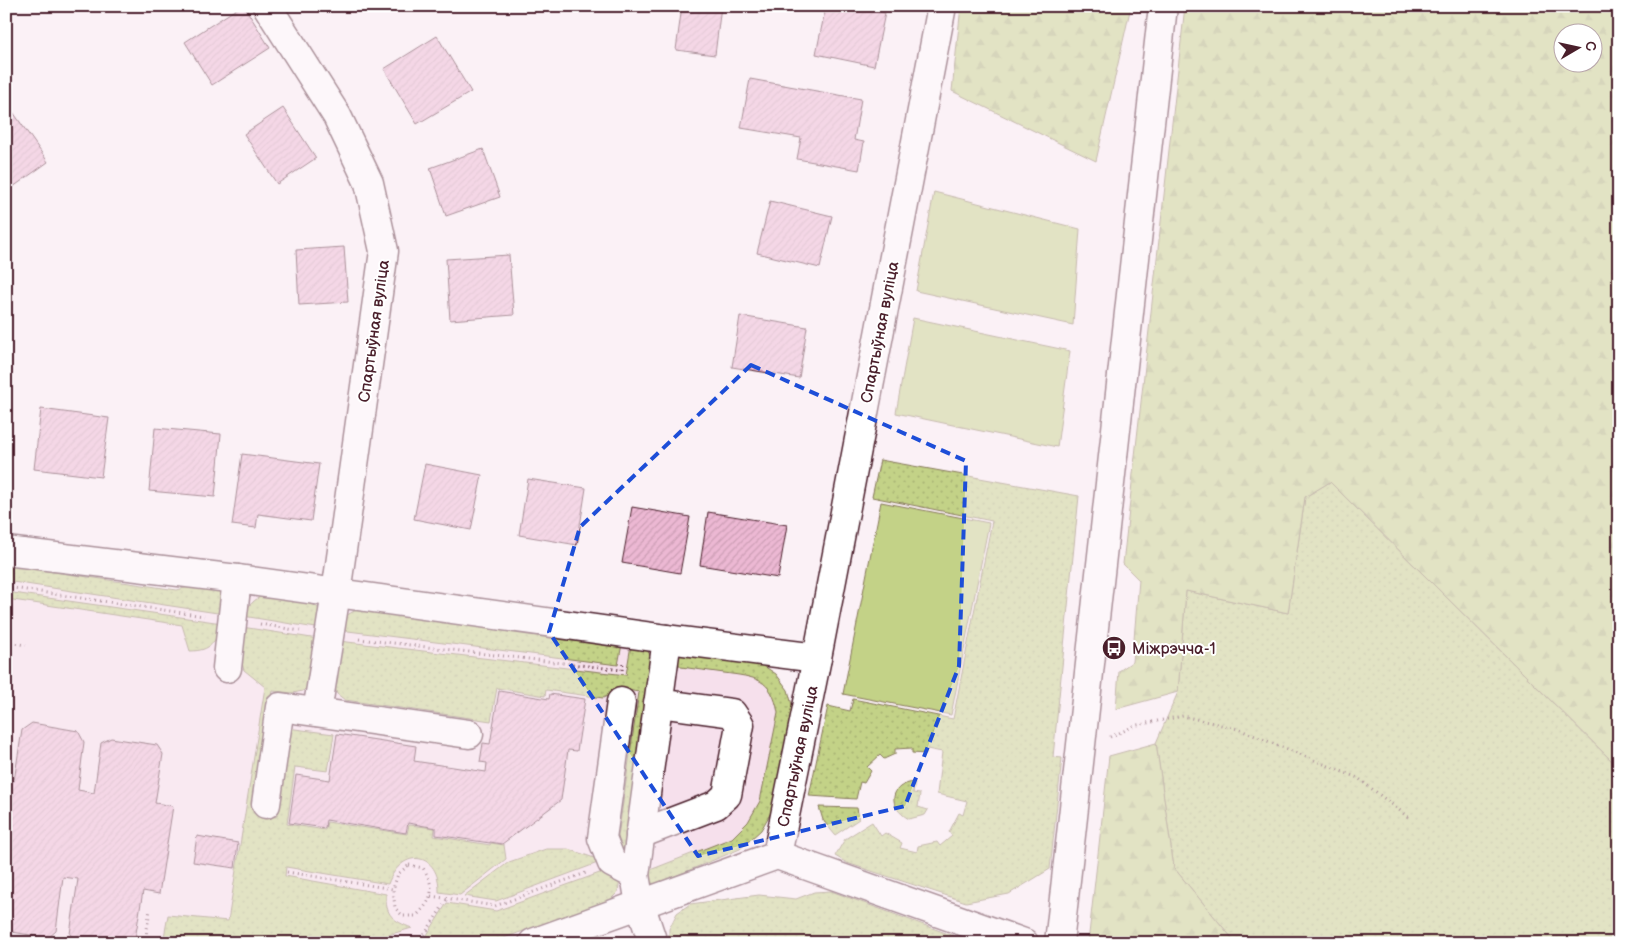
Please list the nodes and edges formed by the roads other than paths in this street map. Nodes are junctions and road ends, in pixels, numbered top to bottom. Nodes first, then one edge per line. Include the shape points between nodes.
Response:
1 (267, 6) edge
2 (942, 6) edge
3 (1163, 6) edge
4 (6, 552) edge
5 (238, 580) junction
6 (336, 593) junction
7 (667, 639) junction
8 (817, 658) junction
9 (227, 668) dead end
10 (620, 702) dead end
11 (658, 703) junction
12 (317, 712) junction
13 (469, 734) dead end
14 (266, 804) dead end
15 (640, 834) junction
16 (777, 855) junction
17 (623, 869) junction
18 (640, 904) junction
19 (533, 943) edge
20 (653, 943) edge
21 (1024, 943) edge
22 (1059, 943) edge

1 - 6 street, Спартыўная вуліца via 337,116 369,183 384,252
2 - 8 street, Спартыўная вуліца
3 - 22 street
4 - 5 street
5 - 6 street
5 - 9 street
6 - 7 street
6 - 12 street, Спартыўная вуліца
7 - 8 street
7 - 11 street
8 - 16 street, Спартыўная вуліца
10 - 17 street via 602,838
11 - 15 street
11 - 15 street via 732,713 740,725 727,795 716,804
12 - 13 street
12 - 14 street via 280,707
15 - 17 street
16 - 18 street
16 - 21 street
17 - 18 street
18 - 19 street
18 - 20 street

